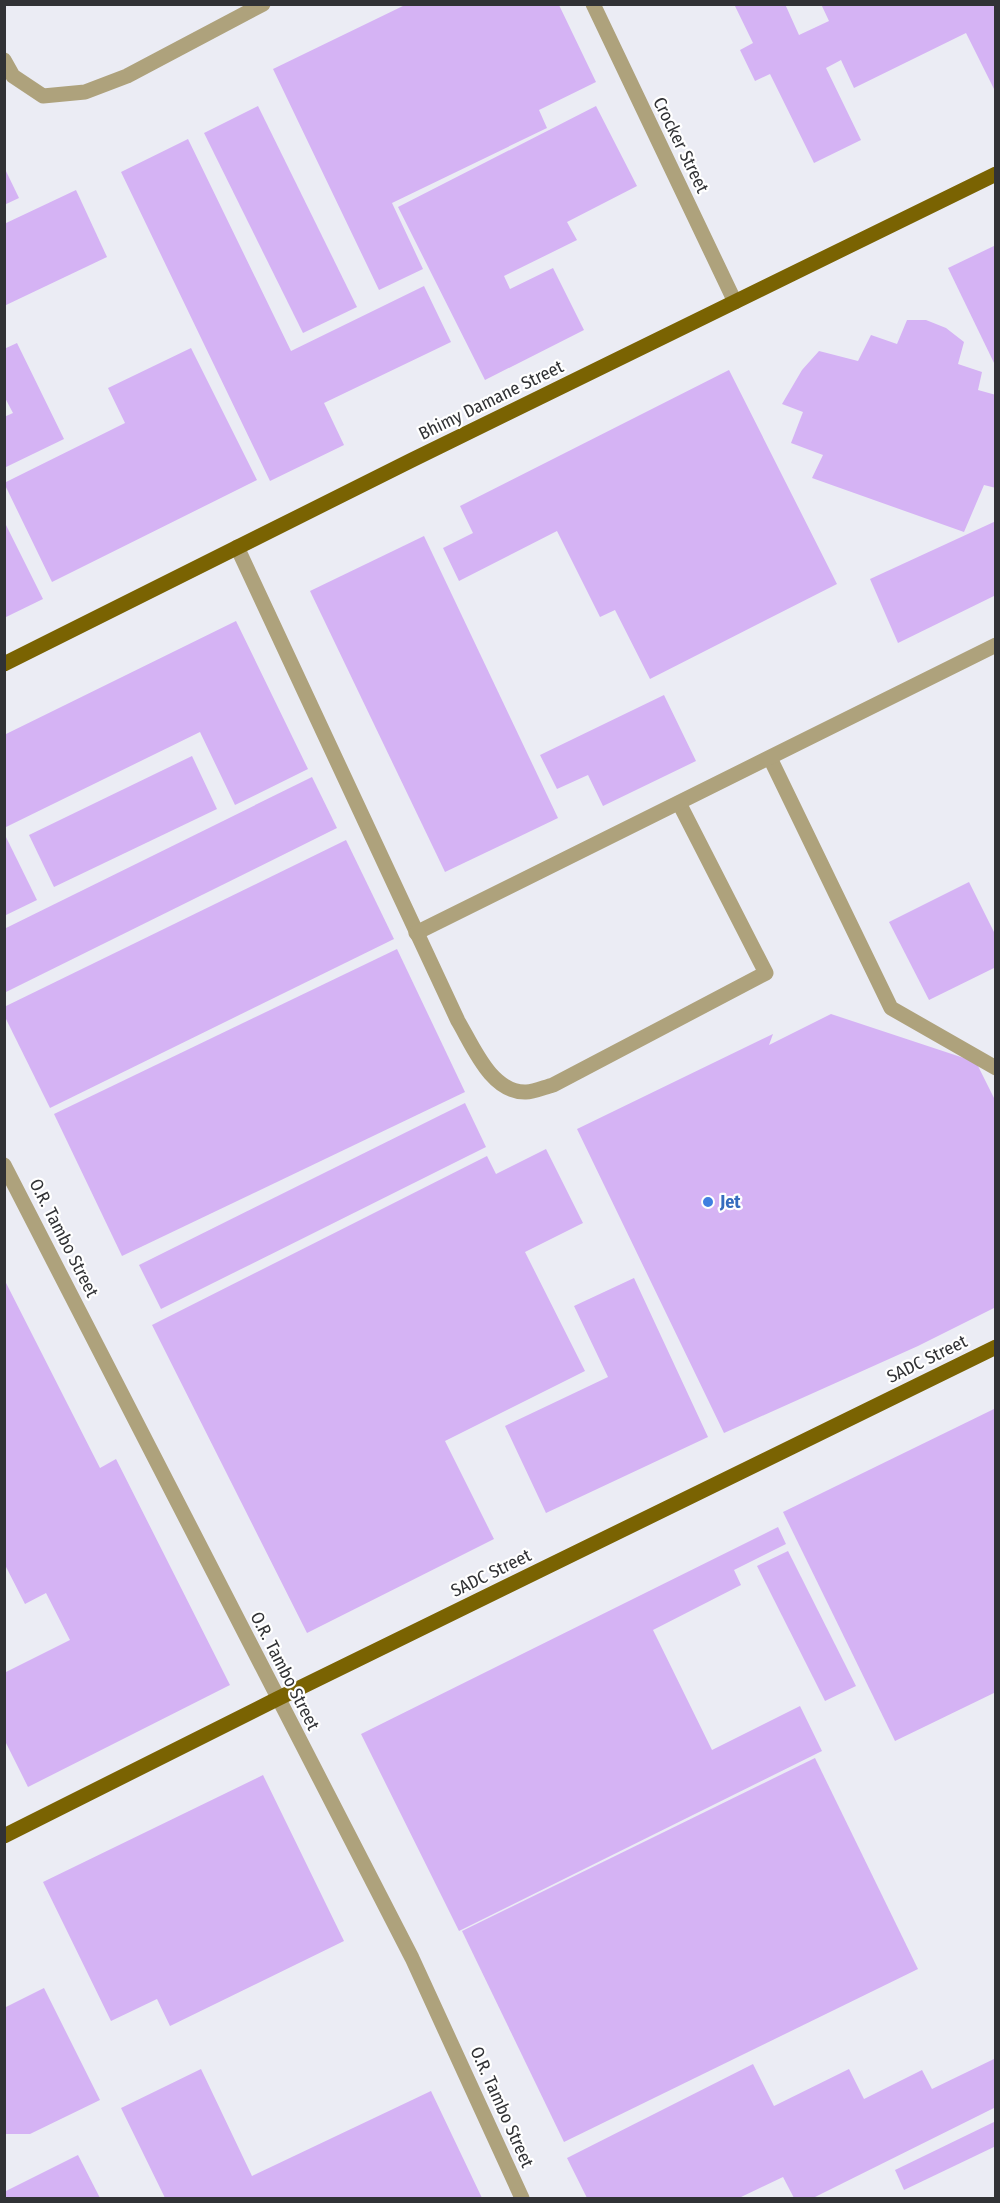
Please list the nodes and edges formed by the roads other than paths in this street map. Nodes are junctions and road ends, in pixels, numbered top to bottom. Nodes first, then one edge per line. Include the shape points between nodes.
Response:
1 (263, 4) edge
2 (592, 4) edge
3 (4, 60) edge
4 (996, 174) edge
5 (735, 302) junction
6 (237, 547) junction
7 (996, 645) edge
8 (4, 664) edge
9 (770, 758) junction
10 (680, 802) junction
11 (416, 933) junction
12 (996, 1068) edge
13 (4, 1165) edge
14 (996, 1347) edge
15 (277, 1699) junction
16 (4, 1836) edge
17 (522, 2199) edge

1 - 3 street via 126,76 85,92 43,96 13,76
2 - 5 street, Crocker Street
4 - 5 main road, Bhimy Damane Street
5 - 6 main road, Bhimy Damane Street
6 - 8 main road, Bhimy Damane Street
6 - 11 street
7 - 9 street
9 - 10 street
9 - 12 street via 891,1008
10 - 11 street
10 - 11 street via 766,973 553,1084 525,1092 504,1086 492,1077 458,1021
13 - 15 street, O.R. Tambo Street
14 - 15 main road, SADC Street
15 - 16 main road, SADC Street
15 - 17 street, O.R. Tambo Street via 412,1958

